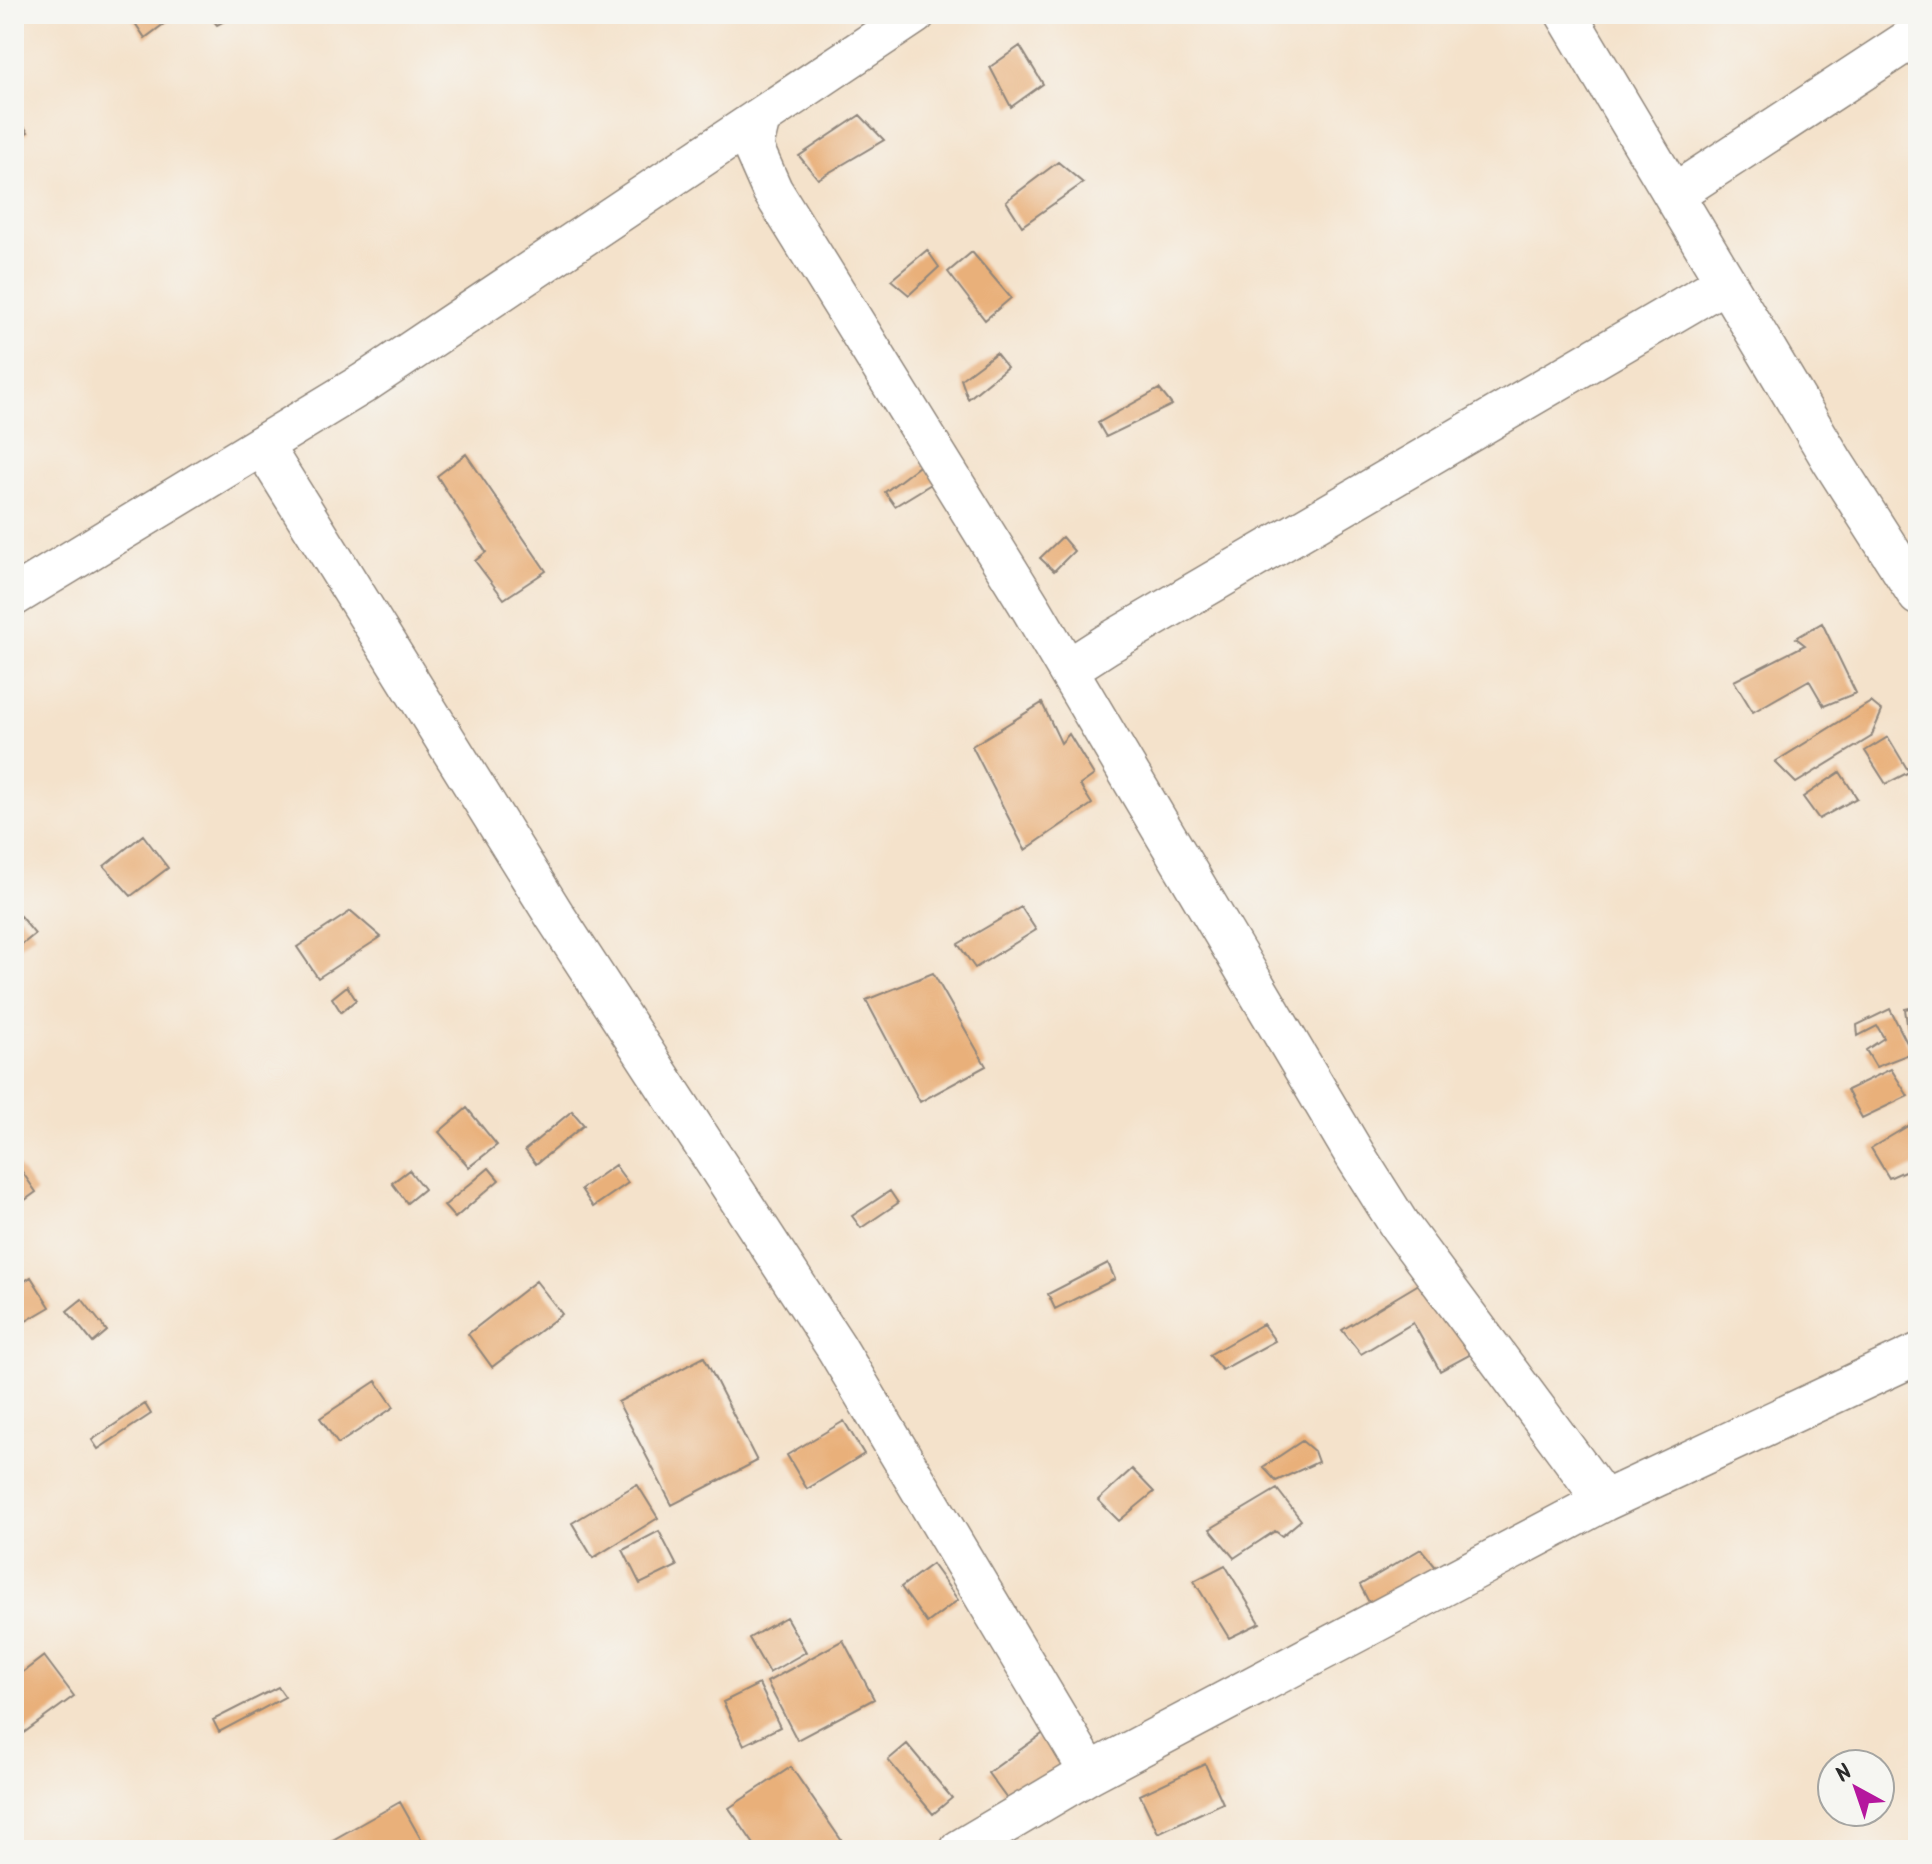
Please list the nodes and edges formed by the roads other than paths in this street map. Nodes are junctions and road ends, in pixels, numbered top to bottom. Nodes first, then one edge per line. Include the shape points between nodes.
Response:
1 (915, 14) edge
2 (1566, 14) edge
3 (1918, 34) edge
4 (760, 118) junction
5 (1674, 194) junction
6 (1726, 282) junction
7 (262, 445) junction
8 (16, 593) edge
9 (1918, 595) edge
10 (1068, 669) junction
11 (1918, 1354) edge
12 (1604, 1501) junction
13 (1090, 1773) junction
14 (960, 1850) edge

1 - 4 street
2 - 5 street
3 - 5 street
4 - 7 street via 364,383
4 - 10 street via 753,147 772,190
5 - 6 street
6 - 9 street
6 - 10 street
7 - 8 street
7 - 13 street via 555,916 836,1347
10 - 12 street via 1400,1226
11 - 12 street
12 - 13 street
13 - 14 street

